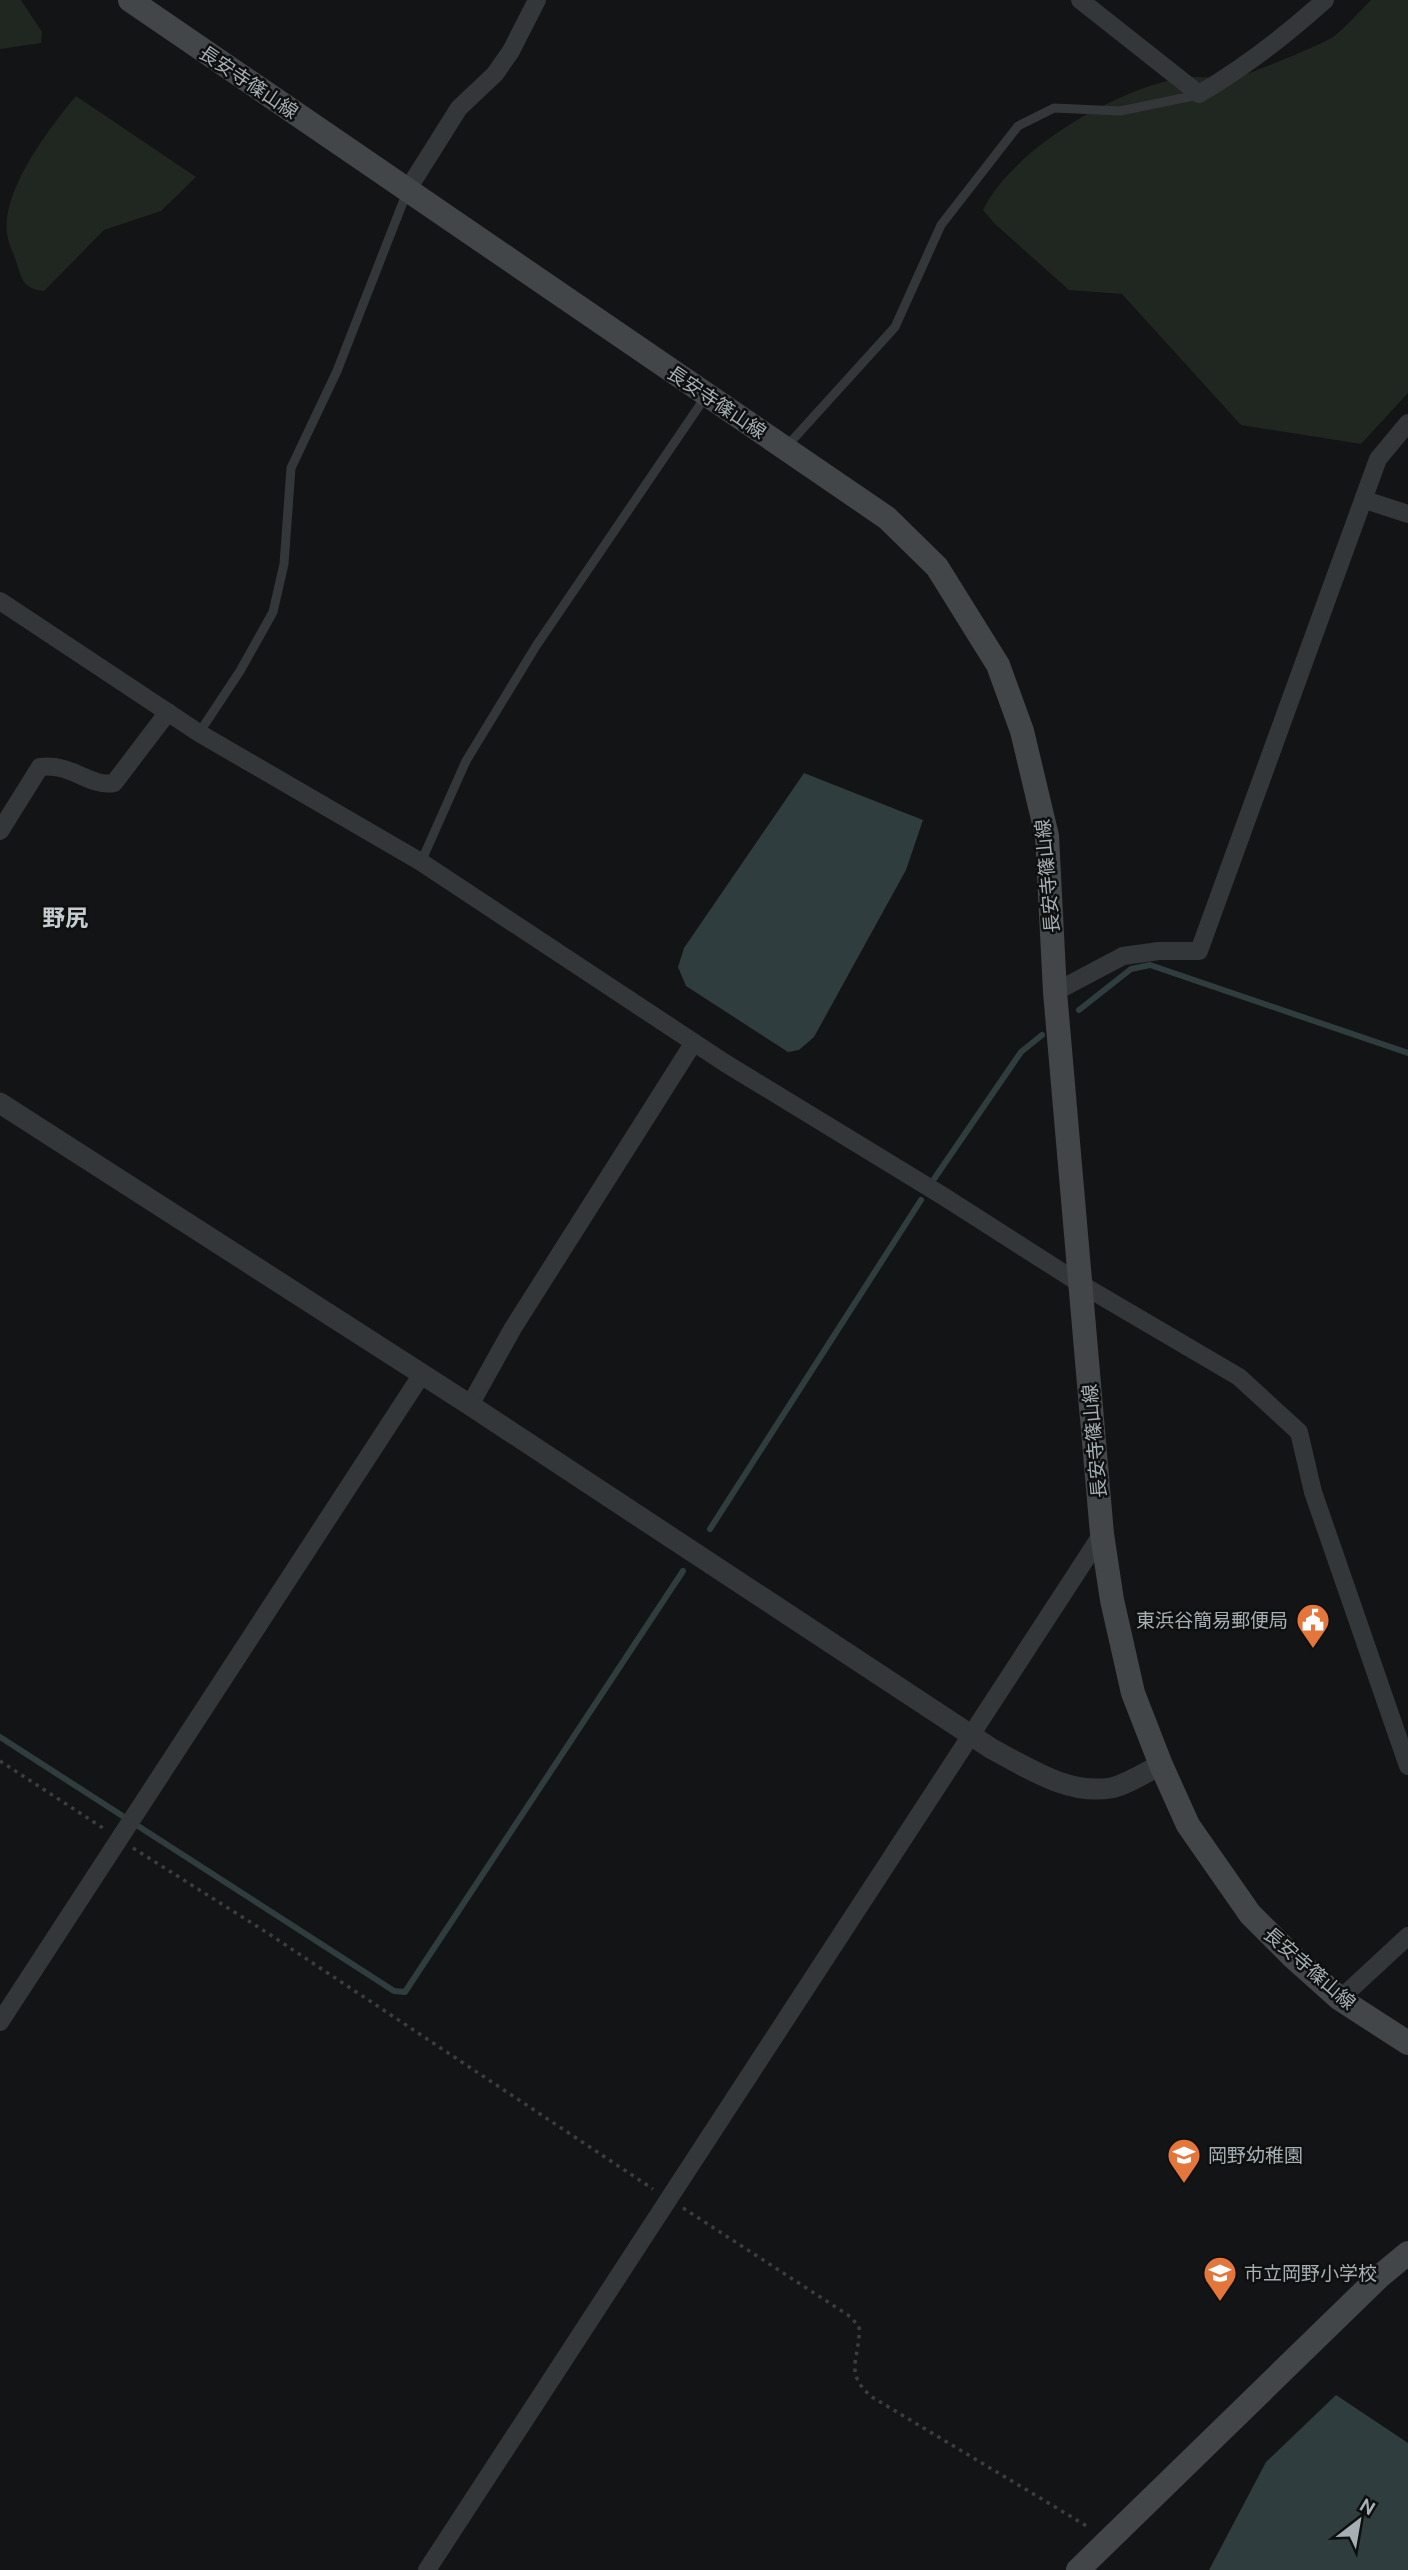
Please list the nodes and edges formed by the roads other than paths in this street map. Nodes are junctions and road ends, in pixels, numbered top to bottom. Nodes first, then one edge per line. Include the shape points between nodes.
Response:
1 (130, 0) edge
2 (537, 0) edge
3 (1080, 0) edge
4 (1325, 0) edge
5 (1199, 94) junction
6 (408, 189) junction
7 (707, 395) junction
8 (1408, 423) edge
9 (786, 448) junction
10 (1365, 500) junction
11 (1408, 514) edge
12 (0, 601) edge
13 (168, 712) junction
14 (199, 733) junction
15 (0, 831) edge
16 (421, 862) junction
17 (1055, 992) junction
18 (694, 1042) junction
19 (0, 1103) edge
20 (1079, 1283) junction
21 (422, 1374) junction
22 (470, 1405) junction
23 (1102, 1534) junction
24 (972, 1736) junction
25 (1161, 1765) junction
26 (1408, 1766) edge
27 (1408, 1936) edge
28 (1340, 1999) junction
29 (0, 2022) edge
30 (1408, 2043) edge
31 (1408, 2253) edge
32 (427, 2570) edge
33 (1078, 2570) edge

1 - 6 main road, 長安寺篠山線
2 - 6 street via 511,51 495,74 458,108
3 - 5 street
4 - 5 street via 1239,71
5 - 9 lane via 1119,111 1054,108 1018,126 941,225 895,327
6 - 7 main road, 長安寺篠山線
6 - 14 lane via 337,371 291,468 284,564 273,612
7 - 9 main road, 長安寺篠山線
7 - 16 lane via 536,646 466,761
8 - 10 street via 1378,459
9 - 17 main road, 長安寺篠山線 via 887,518 937,567 998,665 1022,731 1047,836
10 - 11 street
10 - 17 street via 1199,951 1123,956
12 - 13 street
13 - 14 street
13 - 15 street via 114,783 102,785 54,765 40,767
14 - 16 street
16 - 18 street
17 - 20 main road, 長安寺篠山線
18 - 20 street
18 - 22 street via 513,1328
19 - 21 street
20 - 23 main road, 長安寺篠山線
20 - 26 street via 1239,1377 1299,1432 1313,1492
21 - 22 street
21 - 29 street
22 - 24 street
23 - 24 street
23 - 25 main road, 長安寺篠山線 via 1133,1693
24 - 25 street via 1042,1776 1085,1790 1113,1787
24 - 32 street
25 - 28 main road, 長安寺篠山線 via 1188,1825 1250,1914
27 - 28 street
28 - 30 main road, 長安寺篠山線
31 - 33 main road

